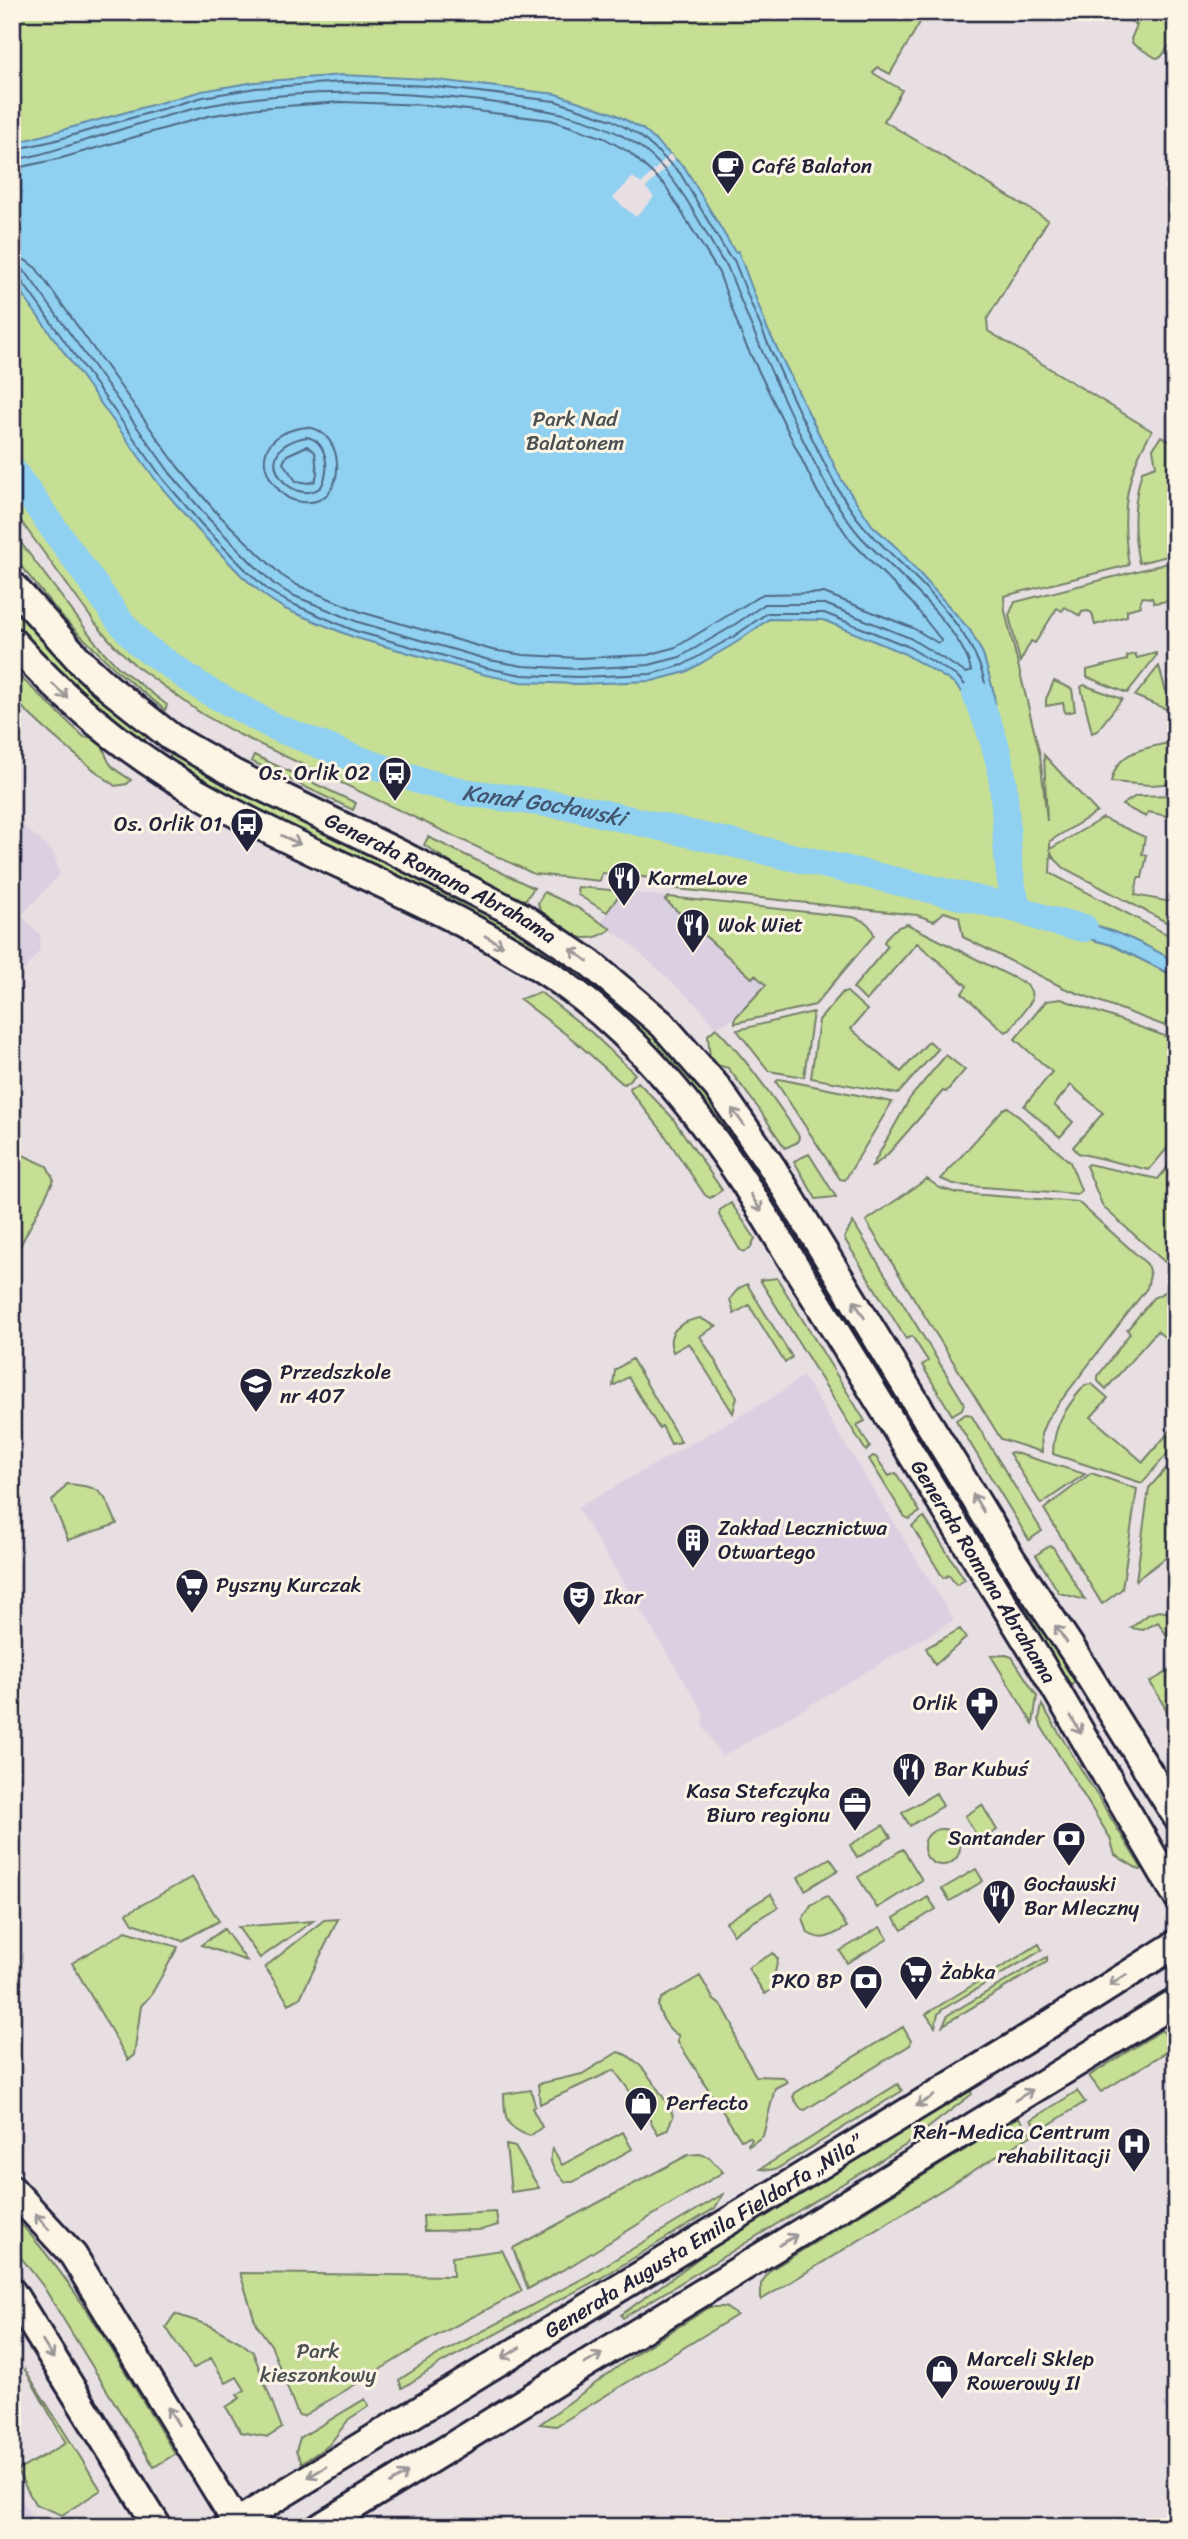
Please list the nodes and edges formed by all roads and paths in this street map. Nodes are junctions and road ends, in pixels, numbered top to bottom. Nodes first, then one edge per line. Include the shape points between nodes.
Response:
1 (12, 585) edge
2 (12, 641) edge
3 (813, 1234) junction
4 (785, 1250) junction
5 (1176, 1816) edge
6 (1176, 1895) edge
7 (1176, 1944) edge
8 (1176, 2002) edge
9 (12, 2189) edge
10 (12, 2292) edge
11 (235, 2525) edge
12 (158, 2527) edge
13 (320, 2527) edge

3 -> 1 street, Generała Romana Abrahama via 717,1087 662,1024 621,988 521,916 235,774 171,737 83,664
2 -> 4 street, Generała Romana Abrahama via 88,717 176,780 459,920 562,984 641,1052 674,1088 726,1156
3 - 4 street
5 -> 3 street, Generała Romana Abrahama
4 -> 6 street, Generała Romana Abrahama via 1042,1666
7 -> 11 street, Generała Augusta Emila Fieldorfa „Nila”
13 -> 8 street
11 -> 9 street via 73,2255
10 -> 12 street

